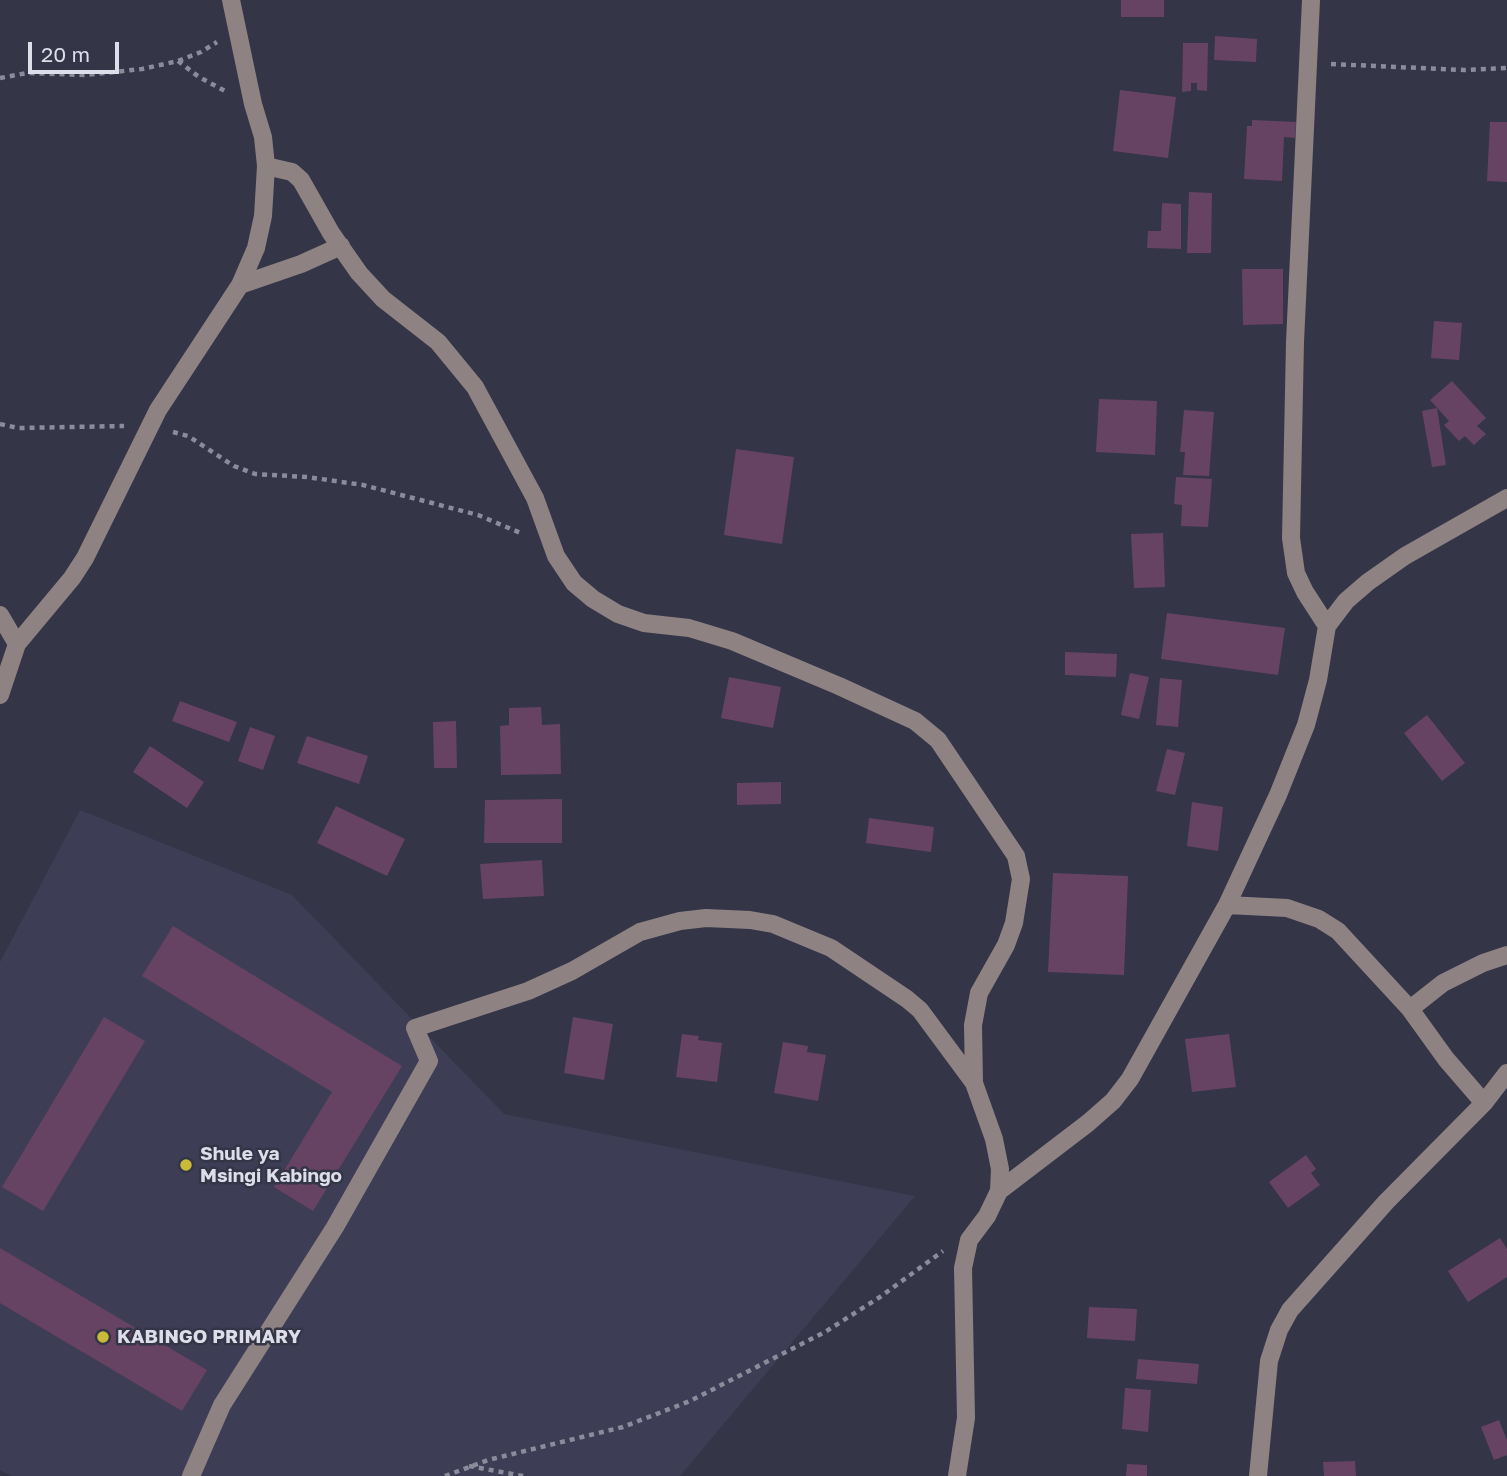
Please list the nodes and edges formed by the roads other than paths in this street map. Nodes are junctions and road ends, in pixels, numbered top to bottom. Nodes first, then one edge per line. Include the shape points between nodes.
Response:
1 (1311, 0) edge
2 (232, 8) edge
3 (266, 166) junction
4 (341, 246) junction
5 (240, 285) junction
6 (1507, 498) edge
7 (0, 617) edge
8 (1328, 626) junction
9 (17, 643) junction
10 (0, 695) edge
11 (1227, 905) junction
12 (1507, 955) edge
13 (1409, 1009) junction
14 (1507, 1073) edge
15 (974, 1083) junction
16 (1484, 1103) junction
17 (999, 1191) junction
18 (191, 1476) edge
19 (957, 1476) edge
20 (1258, 1476) edge

1 - 8 street via 1291,538 1296,572
2 - 3 street
3 - 4 street via 292,172 301,180
3 - 5 street via 263,216
4 - 5 street
4 - 15 street via 383,299 438,342 475,387 535,498 556,556 574,583 593,599 644,623 689,628 732,641 915,721 939,740 1016,856 1021,879 1010,936 985,978 976,1004
5 - 9 street via 158,410 85,558
6 - 8 street via 1368,582
7 - 9 street
8 - 11 street via 1306,725
9 - 10 street
11 - 13 street via 1287,908 1319,919 1338,931
11 - 17 street via 1130,1079 1113,1101
12 - 13 street via 1443,984
13 - 16 street
14 - 16 street
15 - 17 street via 994,1139
15 - 18 street via 907,999 831,948 773,924 750,920 706,918 648,930 528,991 415,1028 429,1060 335,1227 222,1405
16 - 20 street via 1386,1202 1290,1310 1269,1361
17 - 19 street via 988,1216 969,1240 963,1268 966,1418

